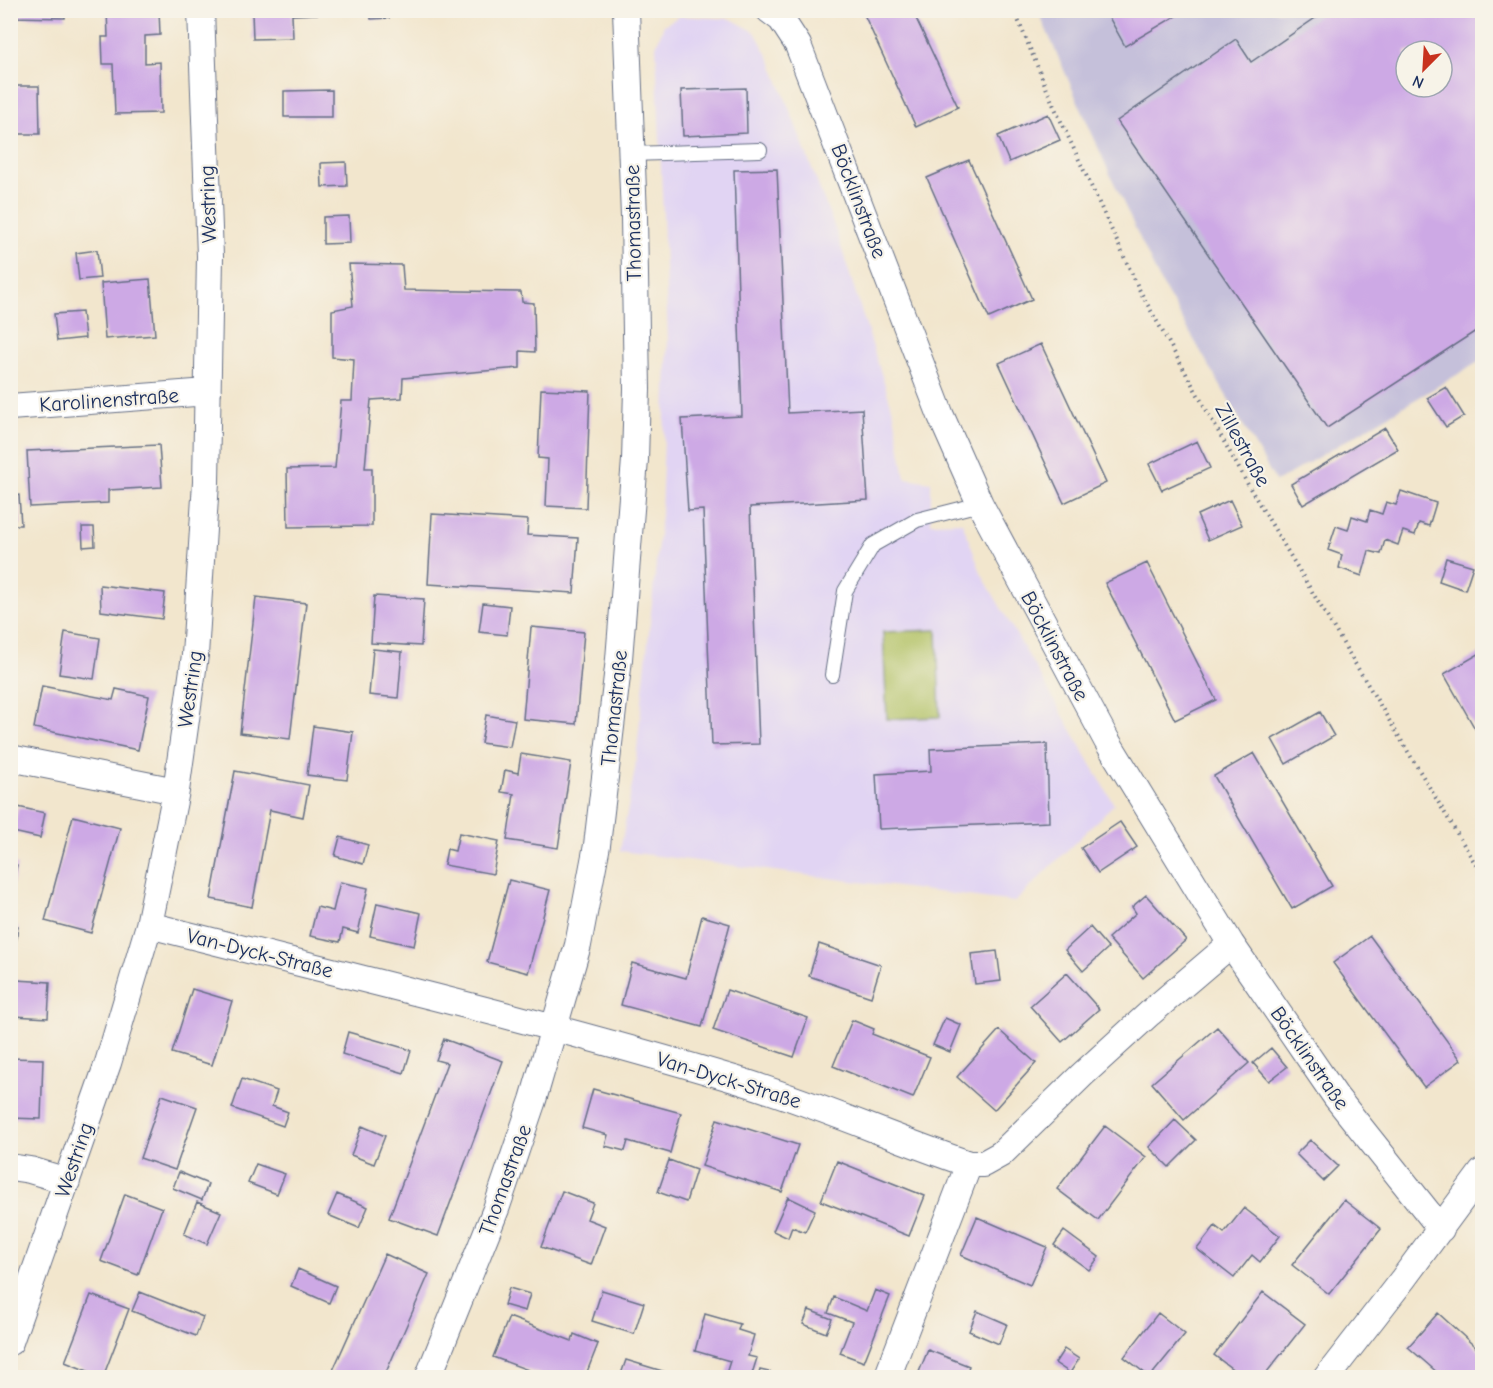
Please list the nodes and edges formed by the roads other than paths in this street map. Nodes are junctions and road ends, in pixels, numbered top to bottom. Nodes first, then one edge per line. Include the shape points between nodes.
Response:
1 (201, 10) edge
2 (626, 10) edge
3 (769, 10) edge
4 (759, 150) dead end
5 (632, 154) junction
6 (208, 392) junction
7 (10, 407) edge
8 (980, 504) junction
9 (832, 675) dead end
10 (10, 758) edge
11 (176, 791) junction
12 (149, 926) junction
13 (1231, 944) junction
14 (555, 1028) junction
15 (969, 1164) junction
16 (10, 1167) edge
17 (1482, 1172) edge
18 (67, 1181) junction
19 (1441, 1228) junction
20 (10, 1342) edge
21 (428, 1377) edge
22 (887, 1377) edge
23 (1326, 1377) edge

1 - 6 street, Westring via 210,256
2 - 5 street, Thomastraße
3 - 8 street, Böcklinstraße via 781,19 798,45 938,407
4 - 5 lane
5 - 14 street, Thomastraße via 637,389 628,558 597,845 578,945
6 - 7 street, Karolinenstraße
6 - 11 street, Westring via 199,610
8 - 9 lane via 917,519 873,545 845,591
8 - 13 street, Böcklinstraße via 1107,741
10 - 11 street
11 - 12 street, Westring
12 - 14 street, Van-Dyck-Straße
12 - 18 street, Westring
13 - 15 street via 1141,1020 1001,1154 983,1164
13 - 19 street, Böcklinstraße via 1336,1097
14 - 15 street, Van-Dyck-Straße via 806,1102
14 - 21 street, Thomastraße via 496,1209
15 - 22 street
16 - 18 street
17 - 19 street
18 - 20 street, Westring
19 - 23 street

